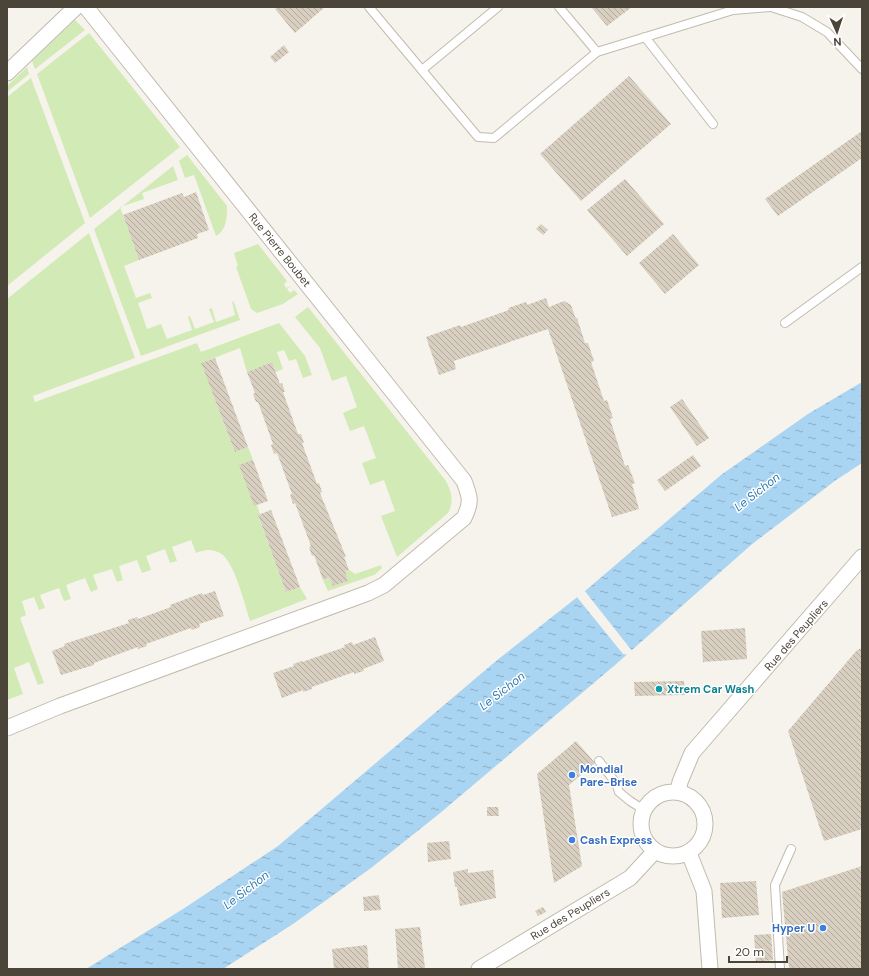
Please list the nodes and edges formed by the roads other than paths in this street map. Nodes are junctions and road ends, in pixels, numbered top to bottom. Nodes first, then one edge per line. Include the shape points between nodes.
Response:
1 (76, 7) edge
2 (86, 7) edge
3 (369, 7) edge
4 (498, 7) edge
5 (559, 7) edge
6 (770, 7) edge
7 (645, 37) junction
8 (598, 52) junction
9 (862, 69) edge
10 (422, 70) junction
11 (7, 73) edge
12 (713, 124) dead end
13 (862, 266) edge
14 (786, 323) dead end
15 (862, 557) edge
16 (7, 728) edge
17 (599, 762) dead end
18 (678, 792) junction
19 (644, 810) junction
20 (791, 849) dead end
21 (655, 851) junction
22 (689, 853) junction
23 (479, 969) edge
24 (710, 969) edge
25 (780, 969) edge

1 - 11 street
2 - 16 street, Rue Pierre Boubet via 464,481 470,496 470,506 464,518 384,585
3 - 10 lane
4 - 10 lane
5 - 8 lane
6 - 7 lane via 733,10
6 - 9 lane via 802,17 827,32
7 - 8 lane
7 - 12 lane
8 - 10 lane via 494,138 478,137
13 - 14 lane
15 - 18 street, Rue des Peupliers via 692,753
17 - 19 lane via 620,792
18 - 19 street via 658,795
18 - 22 street via 688,795 695,801 702,808 705,818 703,838
19 - 21 street via 641,828 648,845
20 - 25 lane via 775,885
21 - 22 street via 672,857
21 - 23 street, Rue des Peupliers via 630,878
22 - 24 street via 704,891

